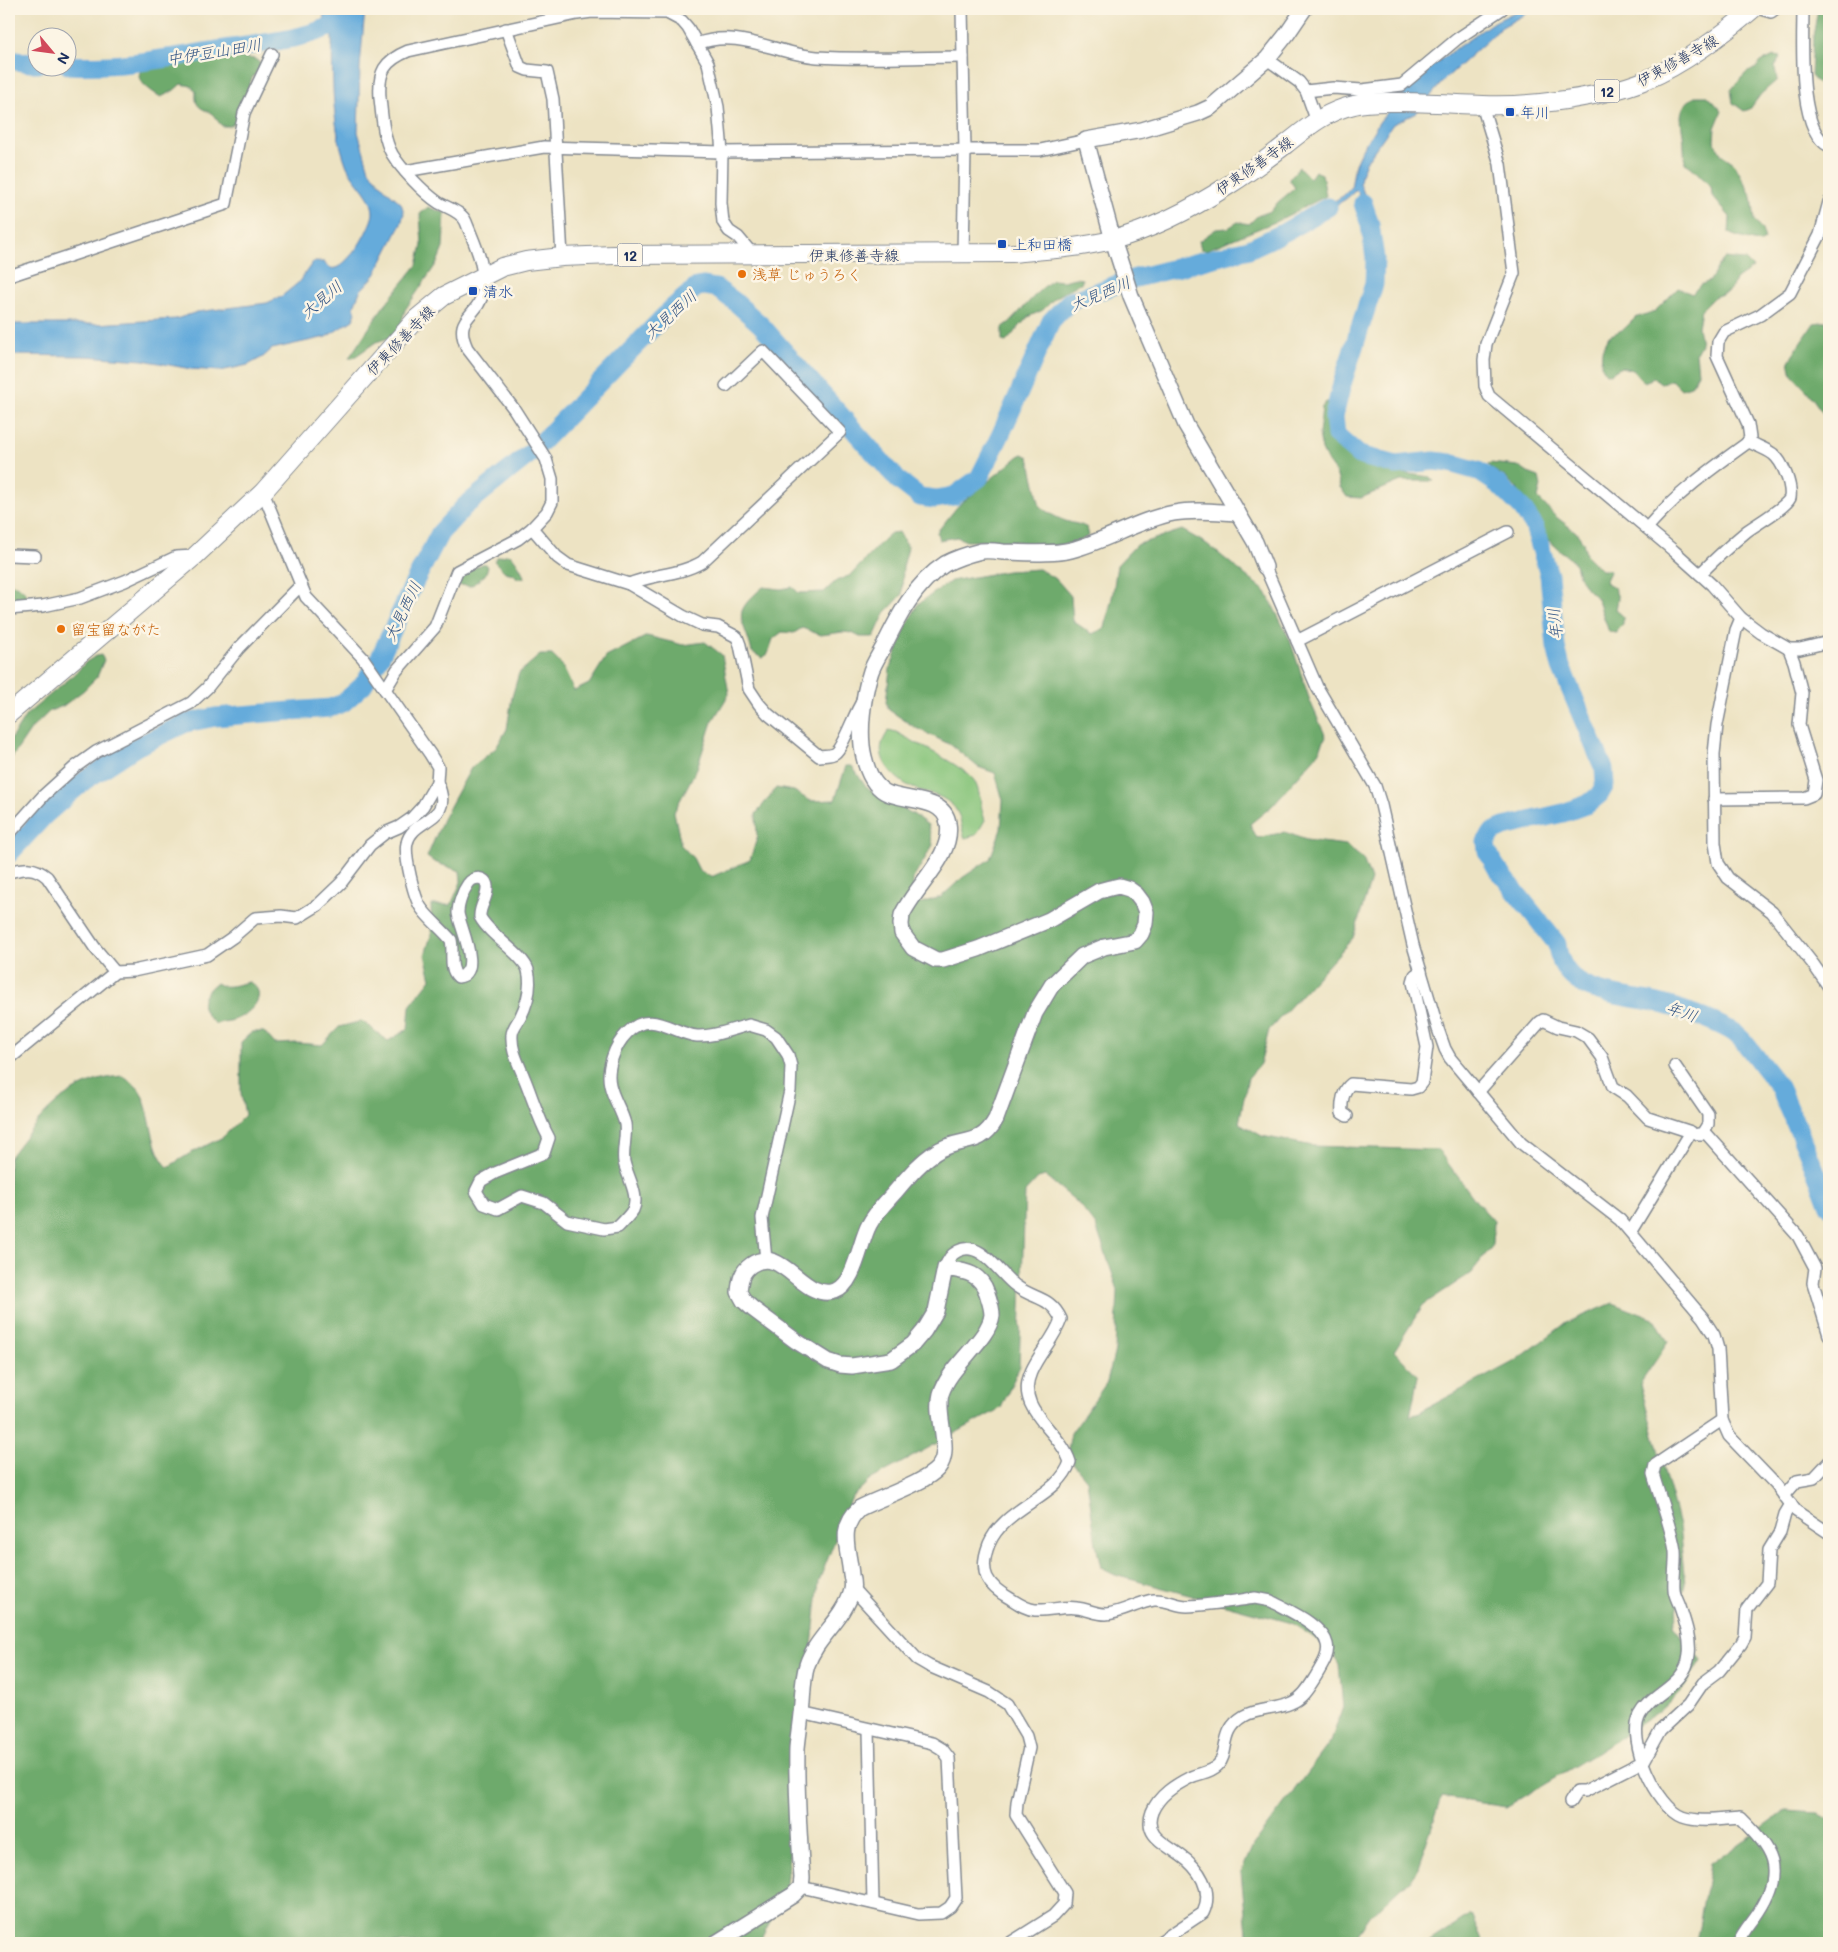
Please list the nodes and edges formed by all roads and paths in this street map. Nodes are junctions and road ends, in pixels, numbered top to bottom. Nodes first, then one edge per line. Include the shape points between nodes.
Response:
1 (962, 9) edge
2 (1304, 9) edge
3 (1502, 9) edge
4 (1753, 9) edge
5 (1761, 9) edge
6 (1775, 9) edge
7 (1803, 9) edge
8 (506, 29) junction
9 (697, 44) junction
10 (272, 54) dead end
11 (963, 57) junction
12 (1268, 59) junction
13 (1306, 91) junction
14 (1482, 105) junction
15 (1316, 119) junction
16 (1086, 140) junction
17 (1829, 146) edge
18 (555, 147) junction
19 (965, 150) junction
20 (722, 152) junction
21 (405, 171) junction
22 (1829, 202) edge
23 (1113, 240) junction
24 (963, 254) junction
25 (754, 256) junction
26 (562, 257) junction
27 (9, 276) edge
28 (483, 277) junction
29 (726, 386) dead end
30 (1748, 441) junction
31 (263, 492) junction
32 (1238, 513) junction
33 (532, 528) junction
34 (1647, 528) junction
35 (1508, 532) dead end
36 (9, 555) edge
37 (35, 556) dead end
38 (195, 556) junction
39 (1265, 567) joint
40 (1700, 574) junction
41 (629, 584) junction
42 (300, 585) junction
43 (9, 609) edge
44 (1741, 618) junction
45 (1297, 641) junction
46 (1829, 642) edge
47 (1789, 649) junction
48 (383, 687) junction
49 (864, 700) junction
50 (9, 714) edge
51 (437, 782) junction
52 (1714, 799) junction
53 (9, 834) edge
54 (9, 872) edge
55 (1421, 971) junction
56 (114, 972) junction
57 (1829, 987) edge
58 (9, 1060) edge
59 (1675, 1066) dead end
60 (1478, 1092) junction
61 (1347, 1116) dead end
62 (1704, 1131) junction
63 (1691, 1132) junction
64 (1631, 1231) junction
65 (766, 1260) junction
66 (945, 1268) junction
67 (1829, 1335) edge
68 (1722, 1420) junction
69 (1829, 1462) edge
70 (1788, 1500) junction
71 (1829, 1533) edge
72 (852, 1589) junction
73 (801, 1714) junction
74 (869, 1730) junction
75 (1642, 1763) junction
76 (1570, 1802) dead end
77 (801, 1887) junction
78 (873, 1902) junction
79 (716, 1943) edge
80 (1010, 1943) edge
81 (1158, 1943) edge
82 (1738, 1943) edge

1 - 11 street
2 - 12 street
3 - 13 street via 1457,39 1402,85
4 - 14 main road, 伊東修善寺線 / 12 via 1728,31 1683,59 1648,79 1623,88 1523,104
5 - 6 street via 1771,12
7 - 17 street via 1806,100 1818,138
8 - 9 street via 592,12 667,13 682,21
8 - 18 street via 520,67 547,72 549,76
8 - 21 street via 408,51 387,64 380,74 382,118 392,153
9 - 11 street via 737,38 794,54 818,57
9 - 20 street via 708,63 713,81
10 - 27 street via 244,113 226,204
11 - 19 street
12 - 13 street
12 - 16 street via 1211,107 1142,130
13 - 15 street
14 - 15 main road, 伊東修善寺線 / 12 via 1439,102 1354,104
14 - 34 street via 1500,164 1514,273 1486,344 1485,386 1489,396
15 - 23 main road, 伊東修善寺線 / 12 via 1215,193 1165,220
16 - 19 street via 1040,150
16 - 23 street
18 - 20 street
18 - 21 street via 492,154
18 - 26 street
19 - 20 street
19 - 24 street
20 - 25 street via 720,203 723,222
21 - 28 street via 430,196 465,218 484,266
22 - 30 street via 1820,235 1790,293 1760,315 1724,332 1718,342 1717,356 1748,424
23 - 24 main road, 伊東修善寺線 / 12 via 1066,249
23 - 32 street via 1131,296 1186,425
24 - 25 main road, 伊東修善寺線 / 12
25 - 26 main road, 伊東修善寺線 / 12
26 - 28 main road, 伊東修善寺線 / 12 via 502,267
28 - 31 main road, 伊東修善寺線 / 12 via 444,296 416,319
28 - 33 street via 480,301 464,324 462,337 546,459 552,479 552,502
29 - 41 street via 763,351 840,432 702,562 693,568
30 - 34 street via 1698,478
30 - 40 street via 1779,461 1790,498
31 - 38 main road, 伊東修善寺線 / 12
31 - 42 street
32 - 39 street
32 - 49 street via 1175,513 1070,550 983,551 946,564 915,592 898,618 871,671
33 - 41 street via 568,565
33 - 48 street via 507,546 457,571 435,627
34 - 40 street
35 - 45 street
36 - 37 street
38 - 43 street via 176,557 80,598
38 - 50 main road, 伊東修善寺線 / 12
39 - 45 street
40 - 44 street
41 - 49 street via 682,616 702,625 718,627 737,637 749,689 759,704 819,756 838,752
42 - 48 street via 306,597 363,658
42 - 53 street via 191,702 75,766
44 - 47 street
44 - 52 street via 1717,725
45 - 55 street via 1321,695 1374,786
46 - 47 street
47 - 52 street via 1802,693 1799,725 1816,780 1814,794 1804,798
48 - 51 street via 438,768
49 - 65 street via 862,739 870,776 884,791 898,798 930,803 941,810 948,821 946,848 902,915 902,933 913,948 936,960 952,958 1049,920 1099,892 1119,886 1129,889 1142,902 1146,924 1135,941 1104,947 1082,956 1052,985 1035,1013 990,1130 976,1140 947,1146 936,1152 911,1175 869,1224 852,1272 841,1287 836,1291 821,1292 778,1264
51 - 56 street via 412,818 370,845 330,896 307,913 297,918 255,918 206,955
51 - 65 street via 443,800 439,809 434,817 410,835 407,842 407,859 416,895 422,910 450,940 453,970 458,977 466,972 469,951 459,916 460,902 471,880 481,878 488,884 480,917 487,929 528,968 528,996 512,1033 515,1056 549,1138 544,1153 481,1181 476,1192 484,1204 498,1209 522,1196 544,1203 566,1221 604,1228 618,1227 633,1209 634,1198 624,1161 625,1124 610,1084 610,1067 615,1050 627,1032 643,1022 665,1024 696,1036 756,1026 766,1030 781,1044 788,1055 791,1073 790,1091 762,1218
52 - 57 street via 1718,863 1728,878 1772,912
54 - 56 street via 32,868 47,877
55 - 60 street via 1445,1049
55 - 61 street via 1413,982 1428,1047 1422,1082 1411,1089 1350,1084 1341,1106 1342,1113
56 - 58 street
59 - 62 street via 1708,1114
60 - 63 street via 1543,1020 1588,1038 1602,1057 1613,1087 1646,1116
60 - 64 street via 1522,1143
62 - 63 street via 1699,1134
62 - 67 street via 1798,1236 1815,1268 1813,1283
63 - 64 street
64 - 68 street via 1714,1335 1719,1356
65 - 66 street via 754,1263 743,1273 739,1292 744,1301 796,1341 828,1360 852,1366 891,1360 913,1344 936,1310
66 - 72 street via 970,1272 982,1281 992,1316 942,1391 939,1403 945,1445 939,1467 927,1477 860,1508 849,1520 846,1542
66 - 81 street via 947,1260 955,1252 973,1249 1025,1293 1050,1302 1061,1318 1031,1372 1027,1386 1034,1411 1067,1453 1070,1462 1062,1478 995,1532 986,1554 988,1582 1001,1594 1038,1610 1077,1608 1108,1614 1152,1600 1184,1606 1264,1599 1316,1628 1327,1644 1323,1664 1299,1699 1251,1713 1236,1721 1228,1732 1217,1766 1168,1790 1154,1807 1151,1816 1154,1833 1163,1845 1182,1855 1194,1868 1204,1880 1207,1895 1203,1913
68 - 70 street via 1733,1442
68 - 75 street via 1655,1465 1653,1474 1674,1548 1674,1589 1686,1626 1690,1652 1684,1673 1640,1716 1637,1743
69 - 70 street via 1814,1478 1797,1481
70 - 71 street via 1809,1521
70 - 75 street via 1780,1532 1769,1550 1767,1583 1747,1609 1745,1637 1719,1670 1661,1730
72 - 73 street via 843,1609 817,1643 807,1663
72 - 80 street via 917,1659 989,1692 1007,1704 1026,1736 1029,1748 1016,1802 1016,1816 1064,1893 1064,1904 1053,1916
73 - 74 street
73 - 77 street via 797,1747
74 - 78 street
74 - 78 street via 932,1743 949,1758 956,1898 942,1913 930,1915
75 - 76 street via 1585,1791 1577,1791
75 - 82 street via 1674,1812 1694,1820 1740,1818 1768,1852 1774,1868 1771,1890
77 - 78 street
77 - 79 street

